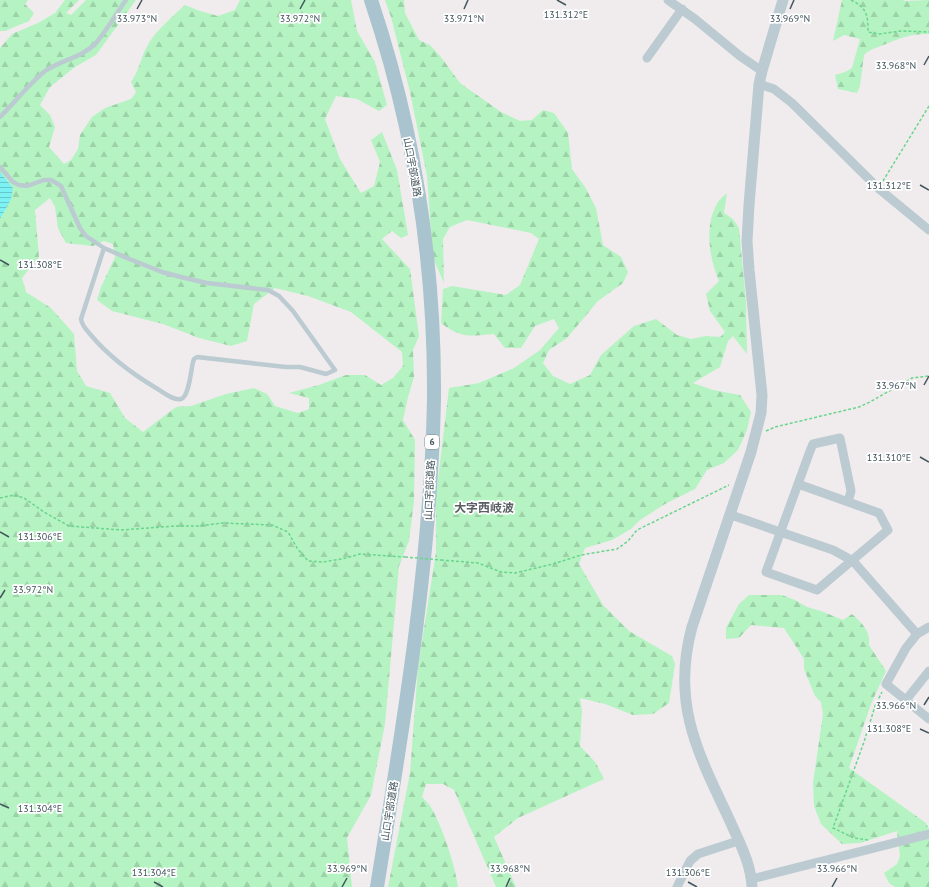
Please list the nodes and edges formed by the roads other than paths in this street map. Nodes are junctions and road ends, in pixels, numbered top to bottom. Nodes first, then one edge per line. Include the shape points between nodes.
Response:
1 (126, 0) edge
2 (371, 0) edge
3 (668, 0) edge
4 (784, 0) edge
5 (682, 9) junction
6 (647, 58) dead end
7 (762, 71) junction
8 (759, 84) junction
9 (0, 117) edge
10 (0, 167) edge
11 (929, 230) edge
12 (104, 248) junction
13 (798, 484) junction
14 (848, 502) junction
15 (731, 515) junction
16 (780, 532) junction
17 (853, 561) junction
18 (929, 627) edge
19 (917, 634) junction
20 (929, 671) edge
21 (906, 700) junction
22 (929, 719) edge
23 (929, 834) edge
24 (738, 841) junction
25 (752, 883) edge
26 (377, 887) edge
27 (677, 887) edge

1 - 9 lane via 96,43 46,71
2 - 26 main road, 山口宇部道路 / 6 via 400,102 416,178 429,282 433,360 432,434 422,586
3 - 5 street
4 - 7 street
5 - 6 street
5 - 7 street
7 - 8 street
8 - 11 street via 774,89 792,103 878,188
8 - 15 street via 747,241 762,395 761,413
10 - 12 lane via 19,185 27,186 51,180 61,186 80,228 86,236
12 - 12 lane via 162,272 184,278 268,290 279,296 293,311 334,370 326,374 300,367 286,368 197,358 193,362 185,396 176,399 168,395 115,360 83,325 81,319
13 - 14 street
13 - 14 street via 813,444 840,438 851,491
13 - 16 street
14 - 17 street via 879,513 888,530
15 - 16 street
15 - 24 street via 692,627 687,645 684,683 685,704 694,742
16 - 17 street via 833,550
16 - 17 street via 766,572 817,590
17 - 19 street
18 - 19 street
19 - 21 street via 886,684
20 - 21 street
21 - 22 street
23 - 25 street
24 - 25 street via 746,856
24 - 27 street via 698,854 690,861

